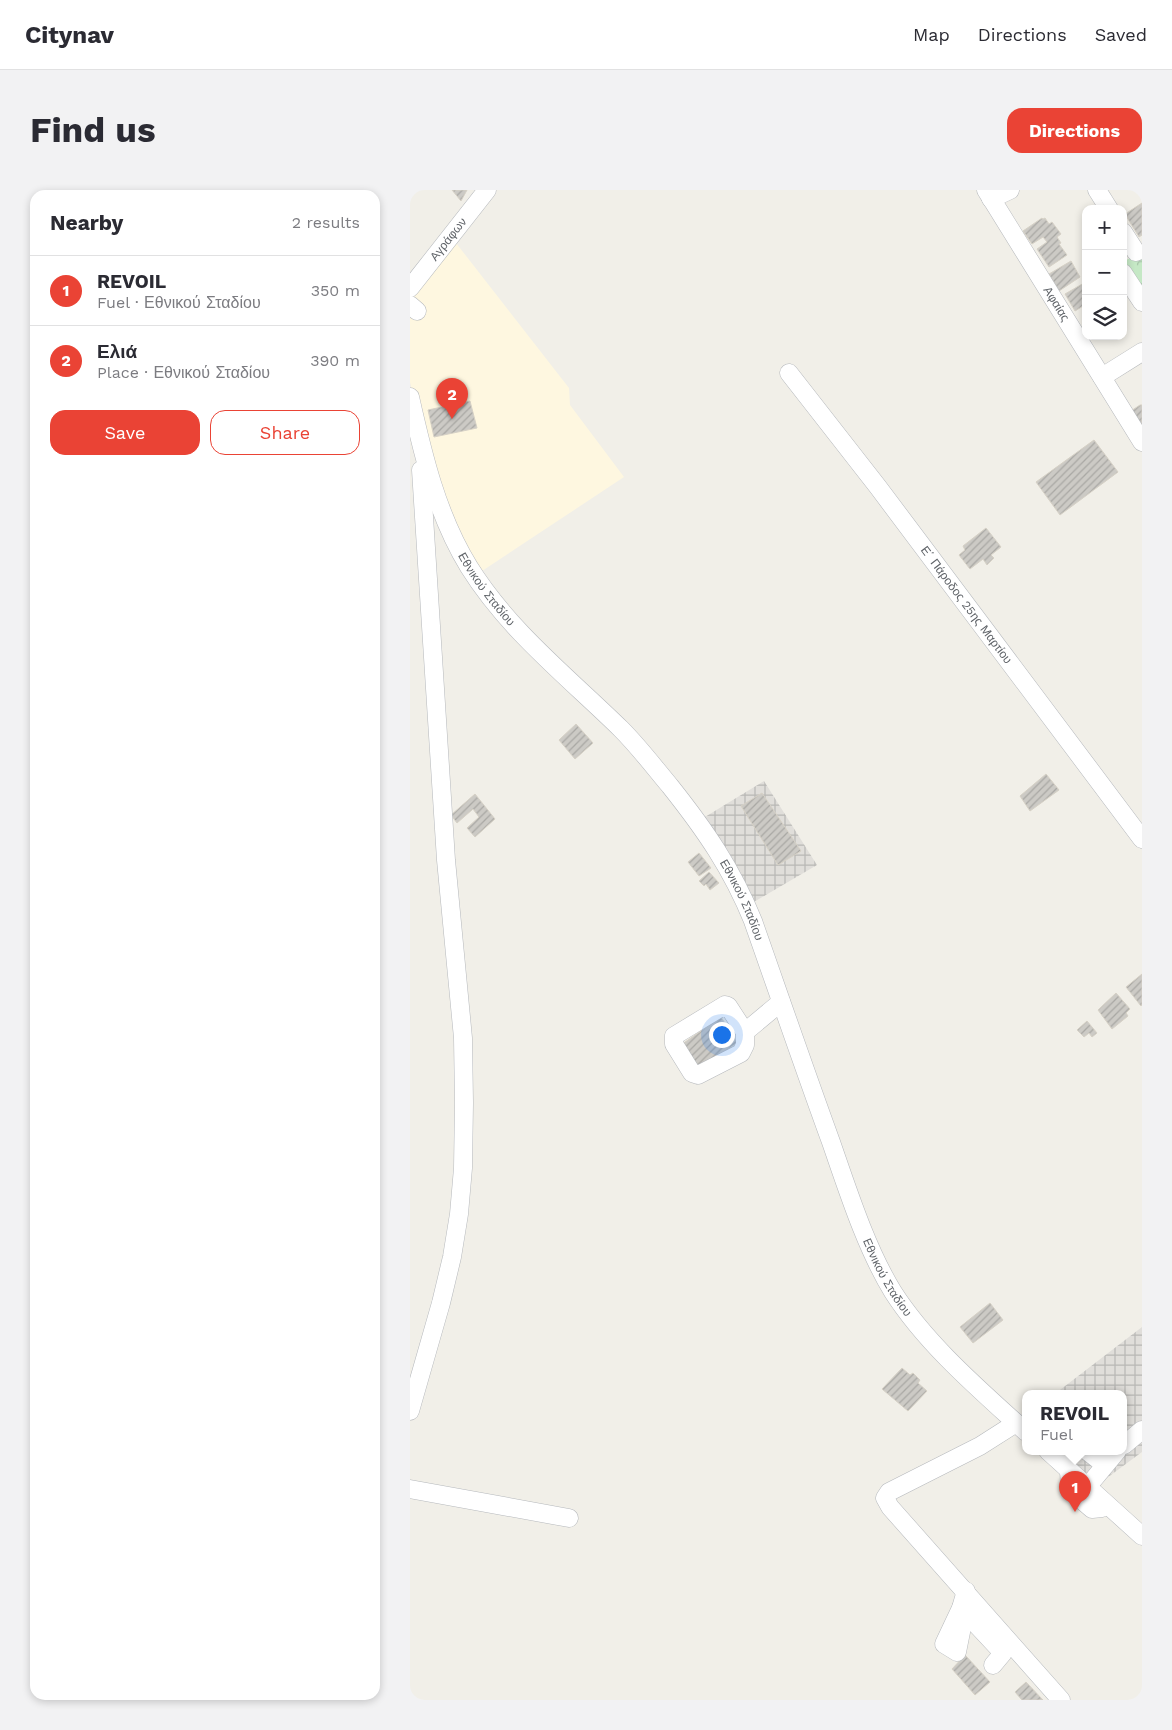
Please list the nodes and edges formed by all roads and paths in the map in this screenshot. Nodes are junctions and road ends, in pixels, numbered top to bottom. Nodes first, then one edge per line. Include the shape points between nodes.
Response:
1 (487, 190) edge
2 (1010, 190) edge
3 (1097, 190) edge
4 (989, 194) edge
5 (1106, 205) edge
6 (1127, 240) edge
7 (1134, 254) edge
8 (1127, 278) edge
9 (410, 288) edge
10 (1142, 302) edge
11 (1142, 352) edge
12 (790, 373) dead end
13 (1102, 377) junction
14 (414, 395) edge
15 (416, 435) edge
16 (1142, 442) edge
17 (1142, 839) edge
18 (781, 1002) junction
19 (744, 1032) dead end
20 (410, 1411) edge
21 (1021, 1427) edge
22 (1142, 1430) edge
23 (1127, 1442) edge
24 (1053, 1455) edge
25 (1092, 1455) edge
26 (1114, 1455) edge
27 (1105, 1465) junction
28 (1070, 1470) junction
29 (1088, 1486) junction
30 (410, 1489) edge
31 (1102, 1508) dead end
32 (570, 1518) dead end
33 (1142, 1536) edge
34 (964, 1604) junction
35 (993, 1665) dead end
36 (1061, 1700) edge

1 - 9 street, Αγράφων
2 - 4 street
3 - 5 street
4 - 13 street, Αφαίας
6 - 7 street
8 - 10 street
11 - 13 street
12 - 17 street, Ε΄ Πάροδος 25ης Μαρτίου
13 - 16 street, Αφαίας
14 - 15 street, Εθνικού Σταδίου
15 - 18 street, Εθνικού Σταδίου via 450,530 483,587 539,653 622,730 646,757 727,864 753,920
15 - 20 street via 446,860 463,1038 464,1103 460,1205 453,1249
18 - 19 street
18 - 21 street, Εθνικού Σταδίου via 876,1262 894,1293 927,1337
21 - 34 street via 889,1492 886,1498
22 - 23 street
24 - 28 street
25 - 27 street
26 - 27 street
27 - 29 street
28 - 29 street
28 - 31 street via 1070,1490 1092,1509
29 - 33 street
30 - 32 street
34 - 35 street via 1004,1653
34 - 36 street

